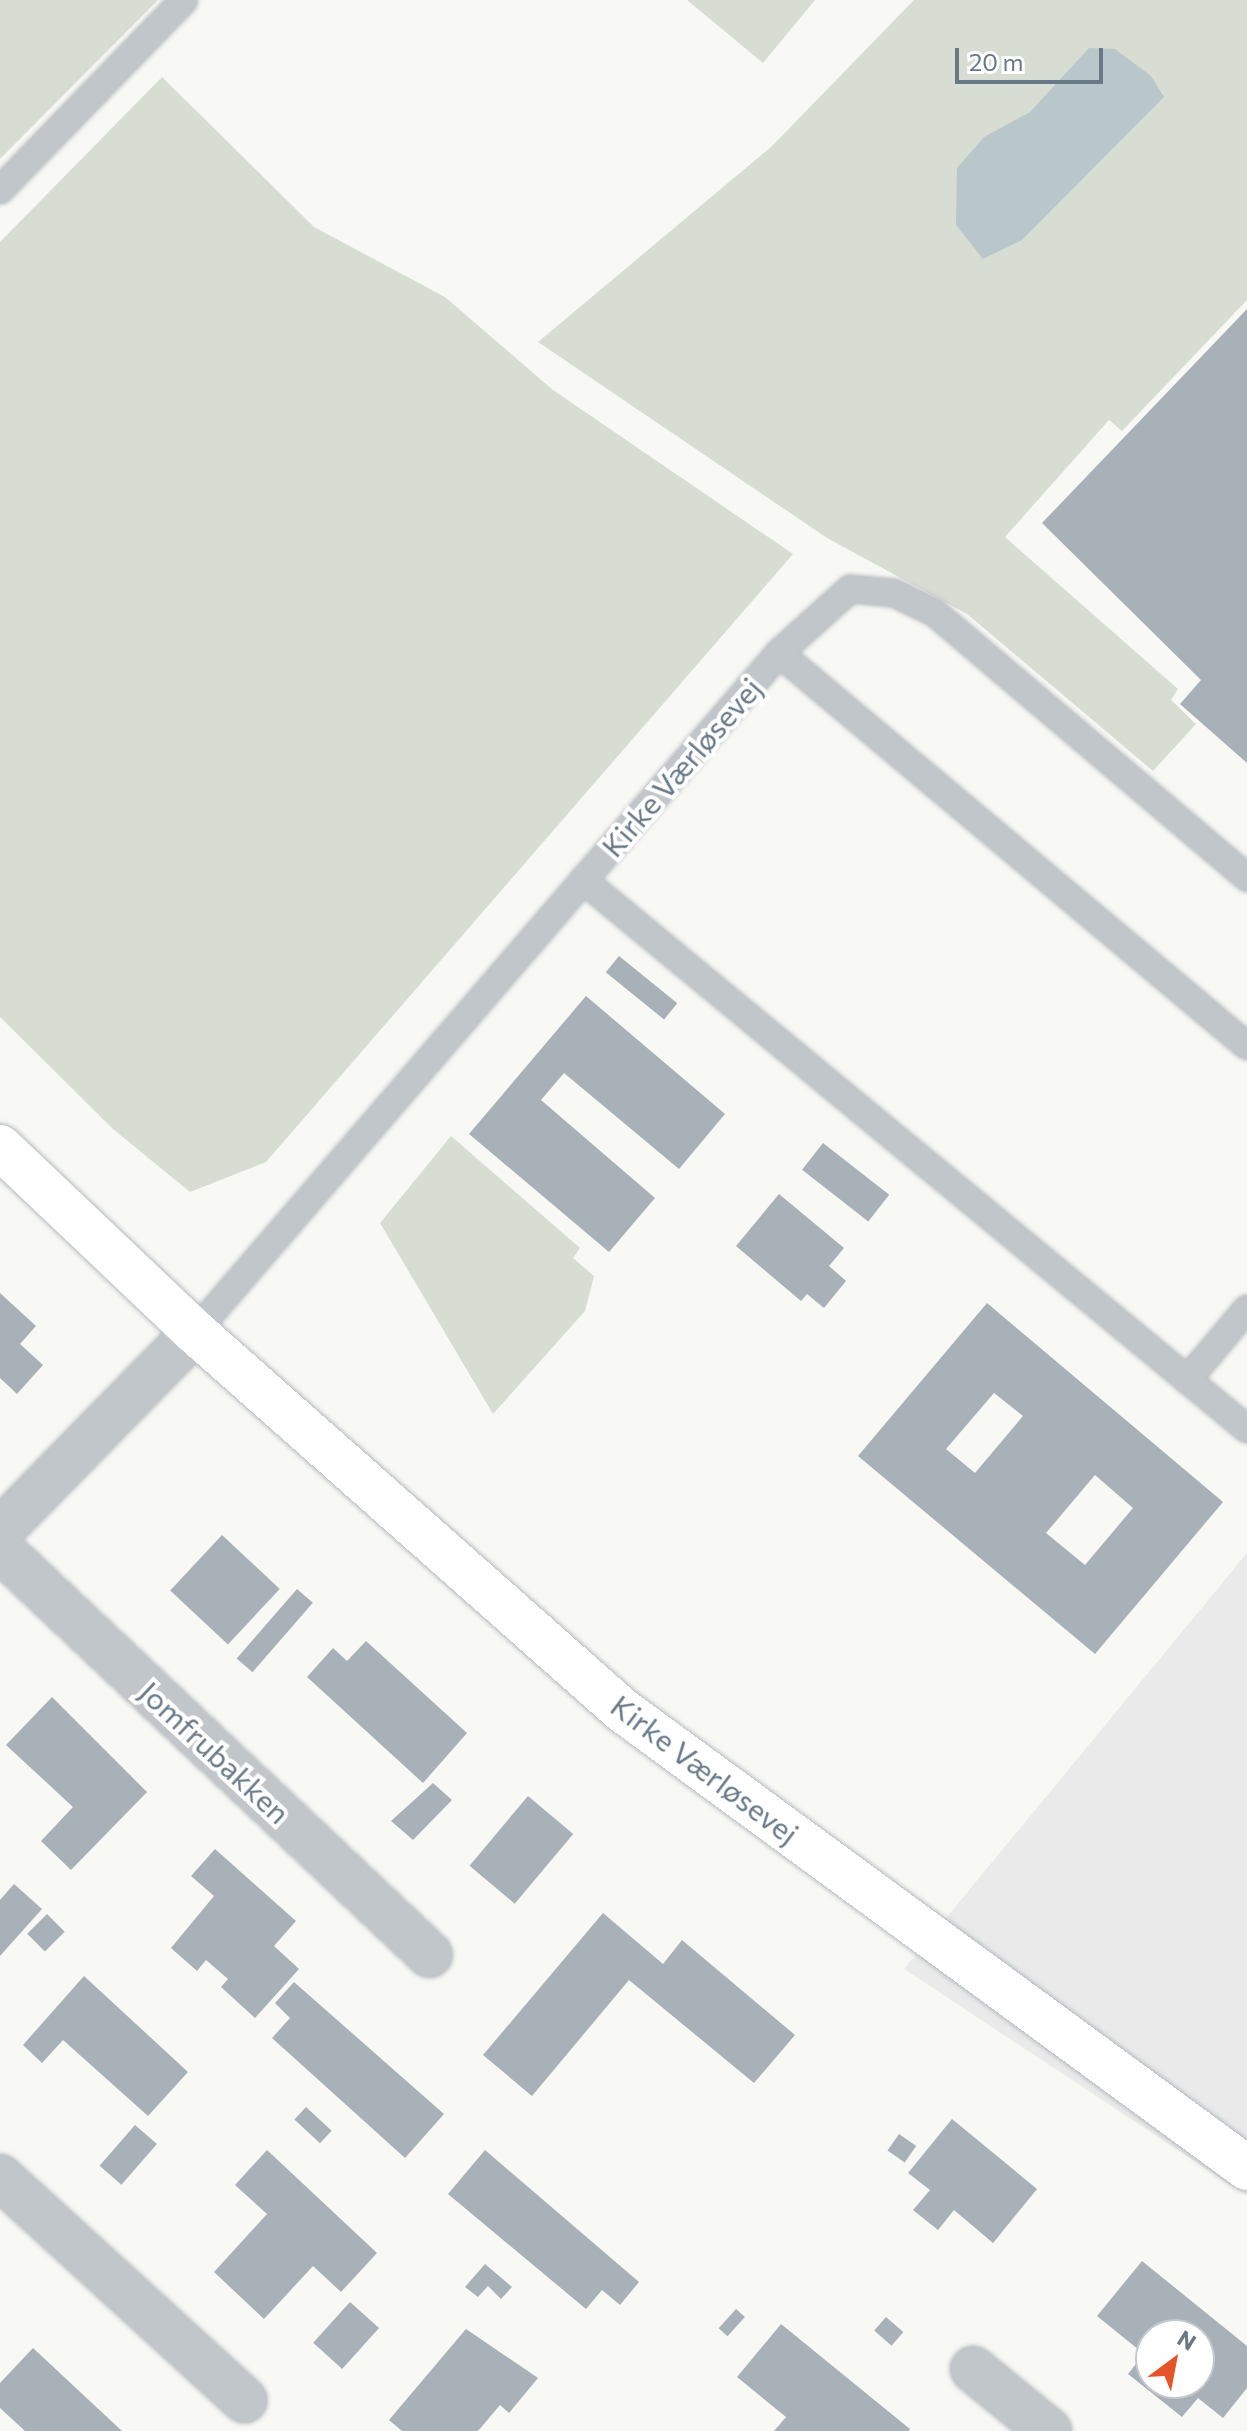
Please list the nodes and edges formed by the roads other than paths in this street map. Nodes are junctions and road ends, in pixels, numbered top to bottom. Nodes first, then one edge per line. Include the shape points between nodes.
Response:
1 (184, 0) edge
2 (0, 190) edge
3 (779, 653) junction
4 (1247, 878) edge
5 (583, 880) junction
6 (1247, 1046) edge
7 (0, 1147) edge
8 (1247, 1309) edge
9 (195, 1332) junction
10 (1187, 1380) junction
11 (1247, 1429) edge
12 (0, 1531) edge
13 (0, 1549) edge
14 (430, 1955) dead end
15 (1247, 2168) edge
16 (0, 2177) edge
17 (973, 2369) dead end
18 (244, 2400) dead end
19 (1049, 2431) edge

1 - 2 lane
3 - 4 lane, Kirke Værløsevej via 850,589 894,593 935,613
3 - 5 lane, Kirke Værløsevej
3 - 6 lane
5 - 9 lane, Kirke Værløsevej
5 - 10 lane
7 - 9 street, Kirke Værløsevej
8 - 10 lane
9 - 12 street
9 - 15 street, Kirke Værløsevej via 622,1710
10 - 11 lane
13 - 14 street, Jomfrubakken
16 - 18 street
17 - 19 street

